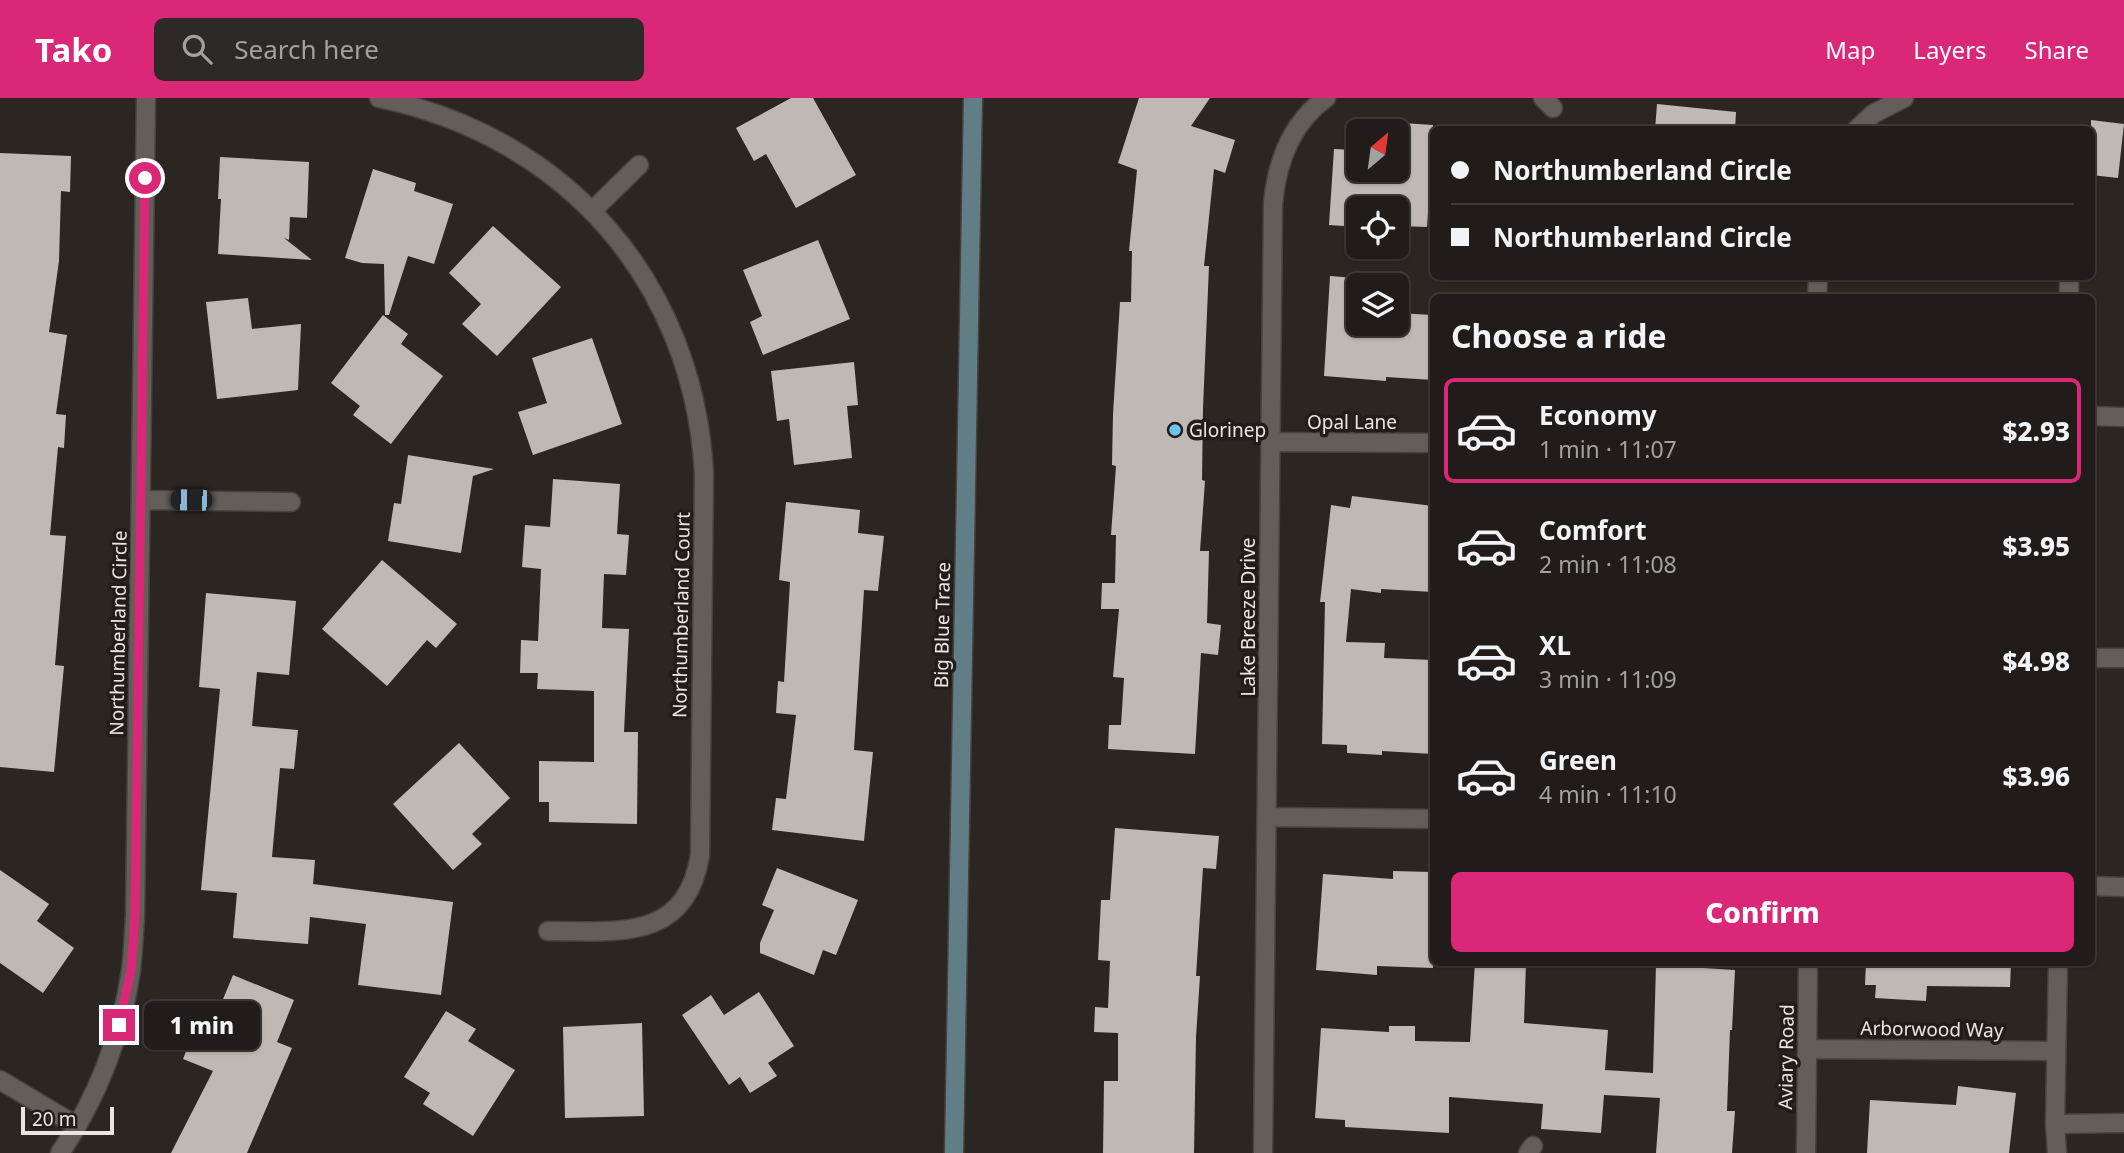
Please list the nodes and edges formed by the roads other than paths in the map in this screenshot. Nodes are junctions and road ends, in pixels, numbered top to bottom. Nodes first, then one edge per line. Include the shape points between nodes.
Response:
1 (146, 98) edge
2 (379, 98) edge
3 (973, 98) edge
4 (1326, 98) edge
5 (1904, 98) edge
6 (1871, 106) edge
7 (1858, 126) edge
8 (639, 165) dead end
9 (592, 211) junction
10 (2095, 416) edge
11 (2124, 417) edge
12 (1270, 442) junction
13 (1430, 443) edge
14 (141, 499) junction
15 (291, 502) dead end
16 (2095, 657) edge
17 (2124, 658) edge
18 (1267, 817) junction
19 (1430, 819) edge
20 (2095, 887) edge
21 (2124, 887) edge
22 (548, 931) dead end
23 (1808, 966) edge
24 (2058, 966) edge
25 (1807, 1049) junction
26 (2056, 1051) junction
27 (0, 1080) edge
28 (2124, 1123) edge
29 (2055, 1124) junction
30 (77, 1126) junction
31 (60, 1153) edge
32 (954, 1153) edge
33 (1263, 1153) edge
34 (1806, 1153) edge
35 (2057, 1153) edge

1 - 14 street, Northumberland Circle
2 - 9 street, Northumberland Court via 466,124 508,145 557,179
3 - 32 street, Big Blue Trace
4 - 12 street, Lake Breeze Drive via 1292,135 1275,179
5 - 6 street
6 - 7 street
8 - 9 street
9 - 22 street, Northumberland Court via 625,249 660,306 693,393 703,446 700,855 686,897 670,915 650,926 626,932
10 - 11 street
12 - 13 street, Opal Lane
12 - 18 street, Lake Breeze Drive
14 - 15 street
14 - 30 street, Northumberland Circle via 131,970 101,1078
16 - 17 street
18 - 19 street
18 - 33 street, Lake Breeze Drive
20 - 21 street
23 - 25 street, Aviary Road
24 - 26 street
25 - 26 street, Arborwood Way
25 - 34 street, Aviary Road
26 - 29 street
27 - 30 street
28 - 29 street
29 - 35 street
30 - 31 street, Northumberland Circle

